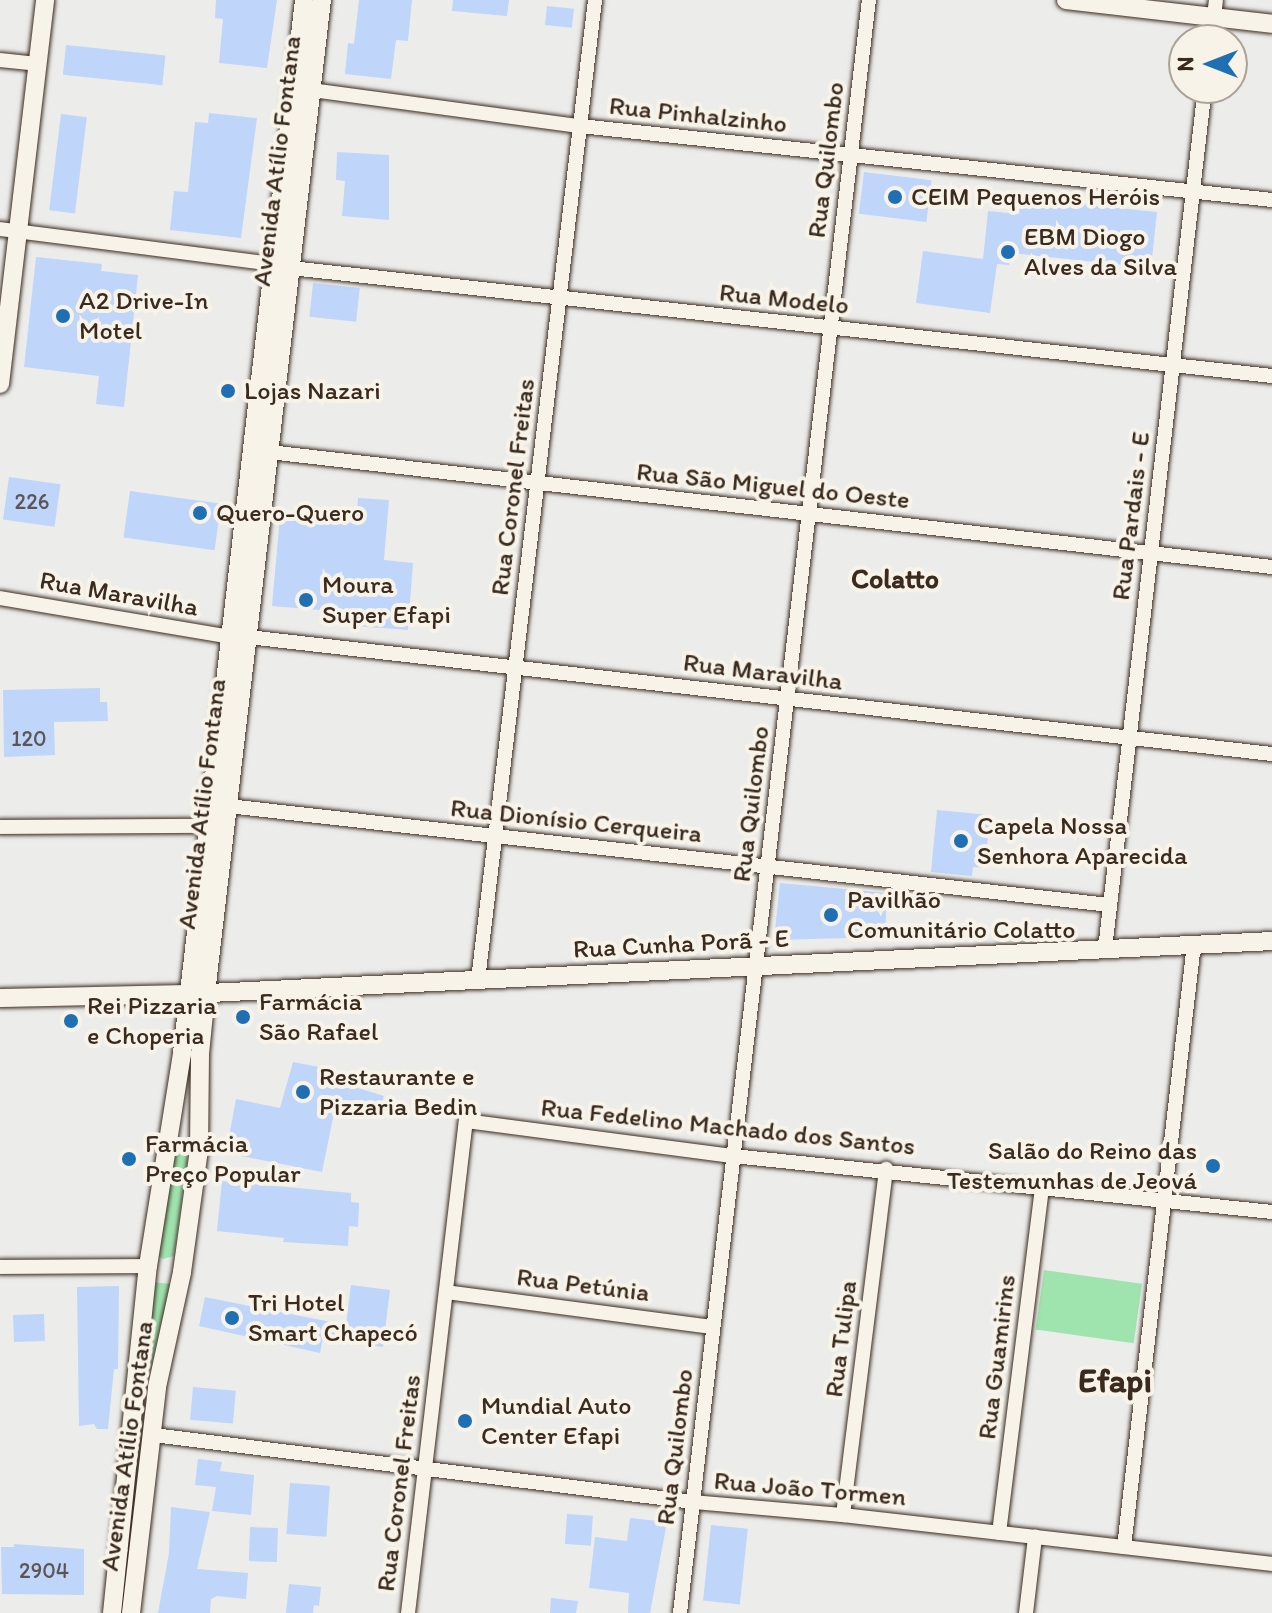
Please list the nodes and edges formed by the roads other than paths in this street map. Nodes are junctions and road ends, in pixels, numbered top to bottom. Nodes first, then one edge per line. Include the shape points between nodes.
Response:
1 (45, 0) edge
2 (304, 0) edge
3 (322, 0) edge
4 (595, 0) edge
5 (869, 0) edge
6 (1066, 0) edge
7 (1215, 8) edge
8 (1272, 24) edge
9 (0, 60) edge
10 (37, 64) junction
11 (312, 90) junction
12 (1203, 104) edge
13 (580, 126) junction
14 (851, 156) junction
15 (1192, 192) junction
16 (1272, 200) edge
17 (9, 230) edge
18 (282, 266) junction
19 (559, 298) junction
20 (830, 328) junction
21 (1173, 363) junction
22 (1272, 376) edge
23 (0, 384) edge
24 (269, 452) junction
25 (538, 483) junction
26 (808, 514) junction
27 (1152, 552) junction
28 (1272, 567) edge
29 (0, 598) edge
30 (240, 637) junction
31 (516, 667) junction
32 (786, 699) junction
33 (1128, 739) junction
34 (1272, 754) edge
35 (228, 806) junction
36 (209, 826) junction
37 (0, 827) edge
38 (496, 837) junction
39 (767, 867) junction
40 (1109, 905) junction
41 (1272, 941) edge
42 (1194, 944) junction
43 (1105, 949) junction
44 (755, 966) junction
45 (478, 980) junction
46 (198, 993) junction
47 (0, 998) edge
48 (466, 1121) joint
49 (166, 1143) junction
50 (199, 1150) junction
51 (733, 1156) junction
52 (886, 1169) junction
53 (1042, 1187) junction
54 (1164, 1200) junction
55 (1272, 1212) edge
56 (148, 1266) junction
57 (0, 1267) edge
58 (182, 1272) junction
59 (446, 1292) junction
60 (713, 1327) junction
61 (153, 1435) junction
62 (425, 1467) junction
63 (693, 1502) junction
64 (843, 1515) junction
65 (999, 1533) junction
66 (1035, 1537) junction
67 (1124, 1547) junction
68 (1272, 1564) edge
69 (112, 1613) edge
70 (131, 1613) edge
71 (408, 1613) edge
72 (680, 1613) edge
73 (1026, 1613) edge

1 - 10 main road
2 - 18 main road, Avenida Atílio Fontana
3 - 11 main road, Avenida Atílio Fontana
4 - 13 street, Rua Coronel Freitas
5 - 14 street, Rua Quilombo
6 - 7 main road
7 - 8 main road
9 - 10 street
10 - 17 main road
11 - 13 street, Rua Pinhalzinho
11 - 18 main road, Avenida Atílio Fontana
12 - 15 street, Rua Pardais - E
13 - 14 street, Rua Pinhalzinho
13 - 19 street, Rua Coronel Freitas
14 - 15 street, Rua Pinhalzinho
14 - 20 street, Rua Quilombo
15 - 16 street, Rua Pinhalzinho
15 - 21 street, Rua Pardais - E
17 - 18 street, Rua Modelo
17 - 23 main road
18 - 19 street, Rua Modelo
18 - 24 main road, Avenida Atílio Fontana
18 - 30 main road, Avenida Atílio Fontana
19 - 20 street, Rua Modelo
19 - 25 street, Rua Coronel Freitas
20 - 21 street, Rua Modelo
20 - 26 street, Rua Quilombo
21 - 22 street, Rua Modelo
21 - 27 street, Rua Pardais - E
24 - 25 street, Rua São Miguel do Oeste
24 - 30 main road, Avenida Atílio Fontana
25 - 26 street, Rua São Miguel do Oeste
25 - 31 street, Rua Coronel Freitas
26 - 27 street, Rua São Miguel do Oeste
26 - 32 street, Rua Quilombo
27 - 28 street, Rua São Miguel do Oeste
27 - 33 street, Rua Pardais - E
29 - 30 street, Rua Maravilha
30 - 31 street, Rua Maravilha
30 - 35 main road, Avenida Atílio Fontana
30 - 36 main road, Avenida Atílio Fontana
31 - 32 street, Rua Maravilha
31 - 38 street, Rua Coronel Freitas
32 - 33 street, Rua Maravilha
32 - 39 street, Rua Quilombo
33 - 34 street, Rua Maravilha
33 - 40 street, Rua Pardais - E
35 - 38 street, Rua Dionísio Cerqueira
35 - 46 main road, Avenida Atílio Fontana
36 - 37 street
36 - 46 main road, Avenida Atílio Fontana
38 - 39 street, Rua Dionísio Cerqueira
38 - 45 street, Rua Coronel Freitas
39 - 40 street, Rua Dionísio Cerqueira
39 - 44 street, Rua Quilombo
40 - 43 street, Rua Pardais - E
41 - 42 main road, Rua Cunha Porã - E
42 - 43 main road, Rua Cunha Porã - E
42 - 54 street
43 - 44 main road, Rua Cunha Porã - E
44 - 45 main road, Rua Cunha Porã - E
44 - 51 street, Rua Quilombo
45 - 46 main road, Rua Cunha Porã - E
46 - 47 main road, Rua Cunha Porã - E
46 - 49 main road, Avenida Atílio Fontana
46 - 50 main road, Avenida Atílio Fontana
48 - 51 street, Rua Fedelino Machado dos Santos
48 - 59 street, Rua Coronel Freitas
49 - 50 main road via 184,1138
49 - 56 main road, Avenida Atílio Fontana
50 - 58 main road, Avenida Atílio Fontana
51 - 52 street, Rua Fedelino Machado dos Santos
51 - 60 street, Rua Quilombo
52 - 53 street, Rua Fedelino Machado dos Santos
52 - 64 street, Rua Tulipa
53 - 54 street, Rua Fedelino Machado dos Santos
53 - 65 street, Rua Guamirins
54 - 55 street, Rua Fedelino Machado dos Santos
54 - 67 street
56 - 57 street
56 - 58 main road via 164,1275
56 - 69 main road, Avenida Atílio Fontana
58 - 61 main road, Avenida Atílio Fontana via 157,1387
59 - 60 street, Rua Petúnia
59 - 62 street, Rua Coronel Freitas
60 - 63 street, Rua Quilombo
61 - 62 street, Rua João Tormen
61 - 70 main road, Avenida Atílio Fontana
62 - 63 street, Rua João Tormen
62 - 71 street, Rua Coronel Freitas
63 - 64 street, Rua João Tormen
63 - 72 street, Rua Quilombo
64 - 65 street, Rua João Tormen
65 - 66 street, Rua João Tormen
66 - 67 street, Rua João Tormen
66 - 73 street
67 - 68 street, Rua João Tormen

